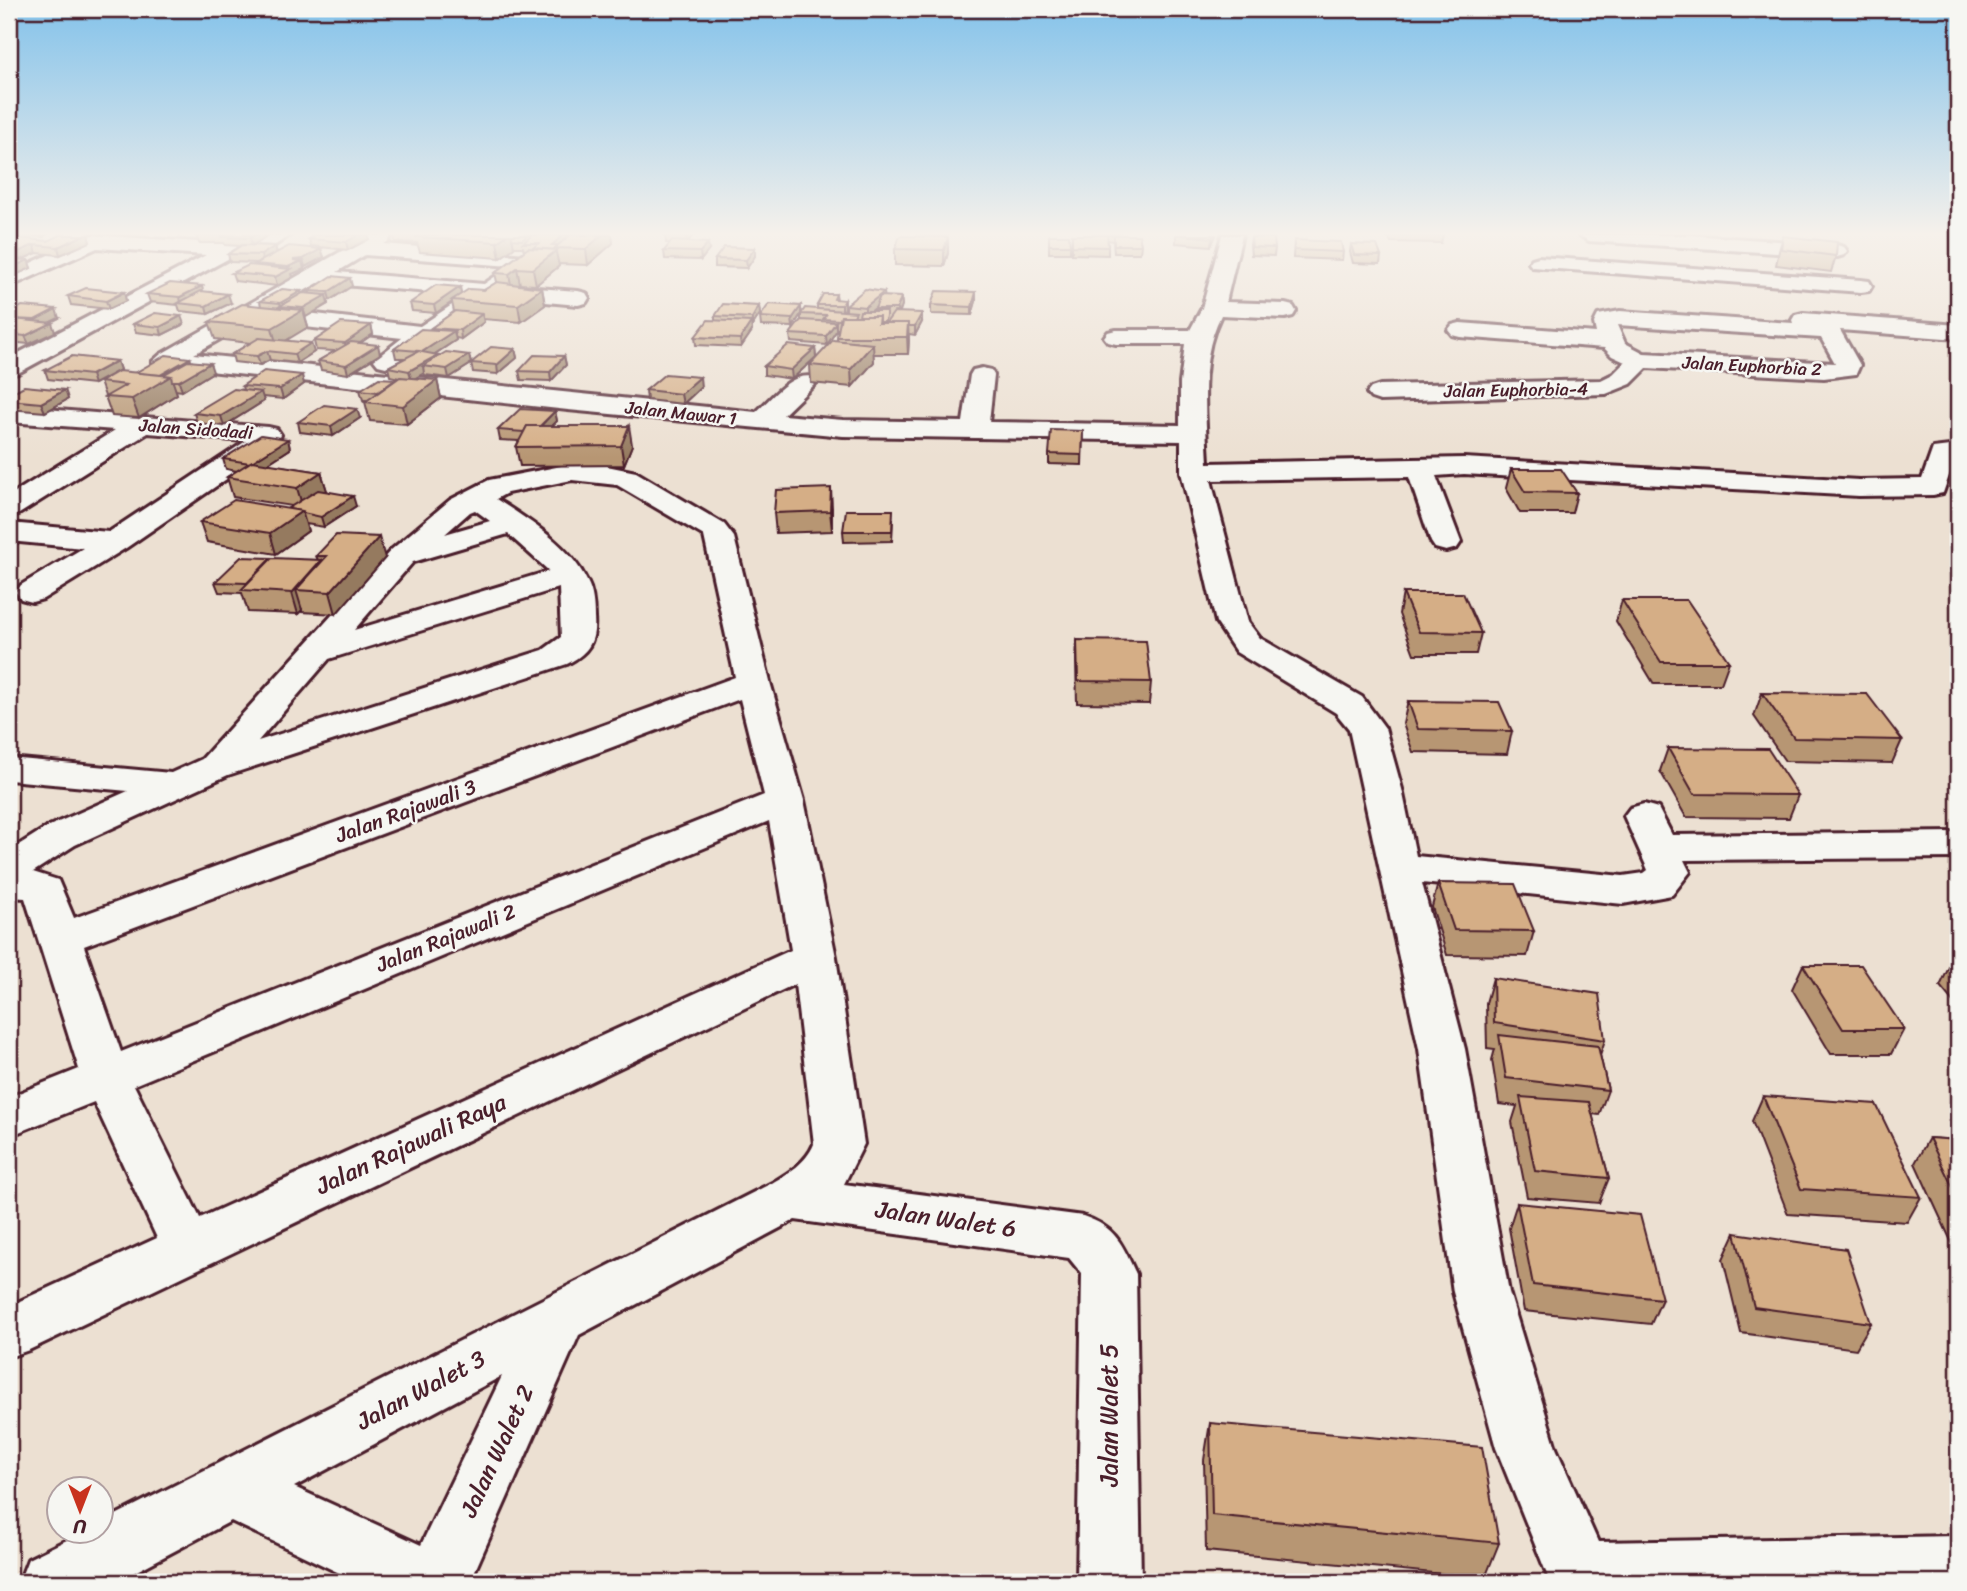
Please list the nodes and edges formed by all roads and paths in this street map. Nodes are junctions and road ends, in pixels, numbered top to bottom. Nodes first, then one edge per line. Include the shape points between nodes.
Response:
1 (119, 309) edge
2 (256, 309) edge
3 (461, 309) edge
4 (1209, 309) edge
5 (1689, 309) edge
6 (1877, 309) edge
7 (1285, 311) dead end
8 (249, 313) junction
9 (1205, 323) junction
10 (1827, 327) junction
11 (1890, 327) junction
12 (1460, 330) dead end
13 (1958, 332) edge
14 (425, 334) junction
15 (1116, 337) dead end
16 (1610, 341) junction
17 (169, 359) junction
18 (1641, 360) junction
19 (9, 368) edge
20 (146, 372) edge
21 (982, 375) dead end
22 (359, 379) junction
23 (806, 382) dead end
24 (1380, 393) dead end
25 (100, 399) edge
26 (10, 415) edge
27 (65, 419) junction
28 (761, 421) junction
29 (141, 426) junction
30 (975, 428) junction
31 (1195, 452) junction
32 (1958, 453) edge
33 (1420, 469) junction
34 (476, 498) junction
35 (9, 508) edge
36 (515, 523) junction
37 (9, 533) edge
38 (115, 542) junction
39 (1446, 542) dead end
40 (402, 556) junction
41 (569, 575) junction
42 (32, 592) dead end
43 (316, 652) junction
44 (753, 682) junction
45 (215, 768) junction
46 (9, 769) edge
47 (173, 784) junction
48 (785, 800) junction
49 (1958, 845) edge
50 (1398, 867) junction
51 (9, 869) edge
52 (9, 884) edge
53 (58, 939) junction
54 (814, 957) junction
55 (106, 1077) junction
56 (9, 1116) edge
57 (790, 1198) junction
58 (188, 1247) junction
59 (1097, 1251) joint
60 (558, 1319) junction
61 (9, 1332) edge
62 (231, 1489) junction
63 (155, 1529) junction
64 (1958, 1568) edge
65 (1581, 1578) edge
66 (51, 1582) edge
67 (105, 1582) edge
68 (428, 1582) edge
69 (437, 1582) edge
70 (1109, 1582) edge

1 - 19 street
2 - 8 street
3 - 14 street
4 - 9 street
5 - 10 street
6 - 11 street
7 - 9 street
8 - 14 street
8 - 17 street
9 - 15 street
9 - 31 street via 1192,383
10 - 11 street
10 - 16 street via 1612,318 1605,320
10 - 18 street, Jalan Euphorbia 2 via 1847,369
11 - 13 street
12 - 16 street
14 - 22 street
16 - 18 street, Jalan Euphorbia 2 via 1625,355
17 - 20 street
17 - 22 street, Jalan Mawar 1
18 - 24 street, Jalan Euphorbia-4 via 1606,387
21 - 30 street
22 - 28 street, Jalan Mawar 1
23 - 28 street
25 - 27 street
26 - 27 street, Jalan Sidodadi
27 - 29 street, Jalan Sidodadi
28 - 30 street, Jalan Mawar 1 via 872,429
29 - 35 street
29 - 38 street, Jalan Sidodadi via 268,435
30 - 31 street, Jalan Mawar 1
31 - 33 street, Jalan Mawar 1
31 - 50 street via 1232,622 1248,645 1349,705 1367,728
32 - 33 street, Jalan Mawar 1 via 1943,454 1933,488 1464,466
33 - 39 street
34 - 36 street
34 - 40 street, Jalan Walet 3 via 460,506
34 - 44 street, Jalan Walet 3 via 522,480 572,472 602,473 626,478 713,530 719,537
36 - 40 street
36 - 41 street
37 - 38 street
38 - 42 street, Jalan Sidodadi
40 - 43 street, Jalan Walet 3
41 - 43 street
41 - 45 street via 578,603 579,638 573,648
43 - 45 street, Jalan Walet 3
44 - 48 street, Jalan Walet 3
44 - 53 street, Jalan Rajawali 3
45 - 47 street
46 - 47 street
47 - 51 street via 61,836
48 - 54 street, Jalan Walet 3
48 - 55 street, Jalan Rajawali 2
49 - 50 street via 1651,832 1669,872 1657,885 1623,890
50 - 65 street via 1442,1049 1481,1292 1526,1448
52 - 53 street via 43,890
53 - 55 street
54 - 57 street, Jalan Walet 3 via 839,1144 832,1165 814,1184
54 - 58 street, Jalan Rajawali Raya
55 - 56 street, Jalan Rajawali 2
55 - 58 street
57 - 59 street, Jalan Walet 6 via 1083,1238
57 - 60 street, Jalan Walet 3
58 - 61 street, Jalan Rajawali Raya
59 - 70 street, Jalan Walet 5 via 1109,1274
60 - 62 street, Jalan Walet 3
60 - 69 street, Jalan Walet 2
62 - 63 street, Jalan Walet 3
62 - 68 street
63 - 66 street, Jalan Walet 3
63 - 67 street
64 - 65 street

